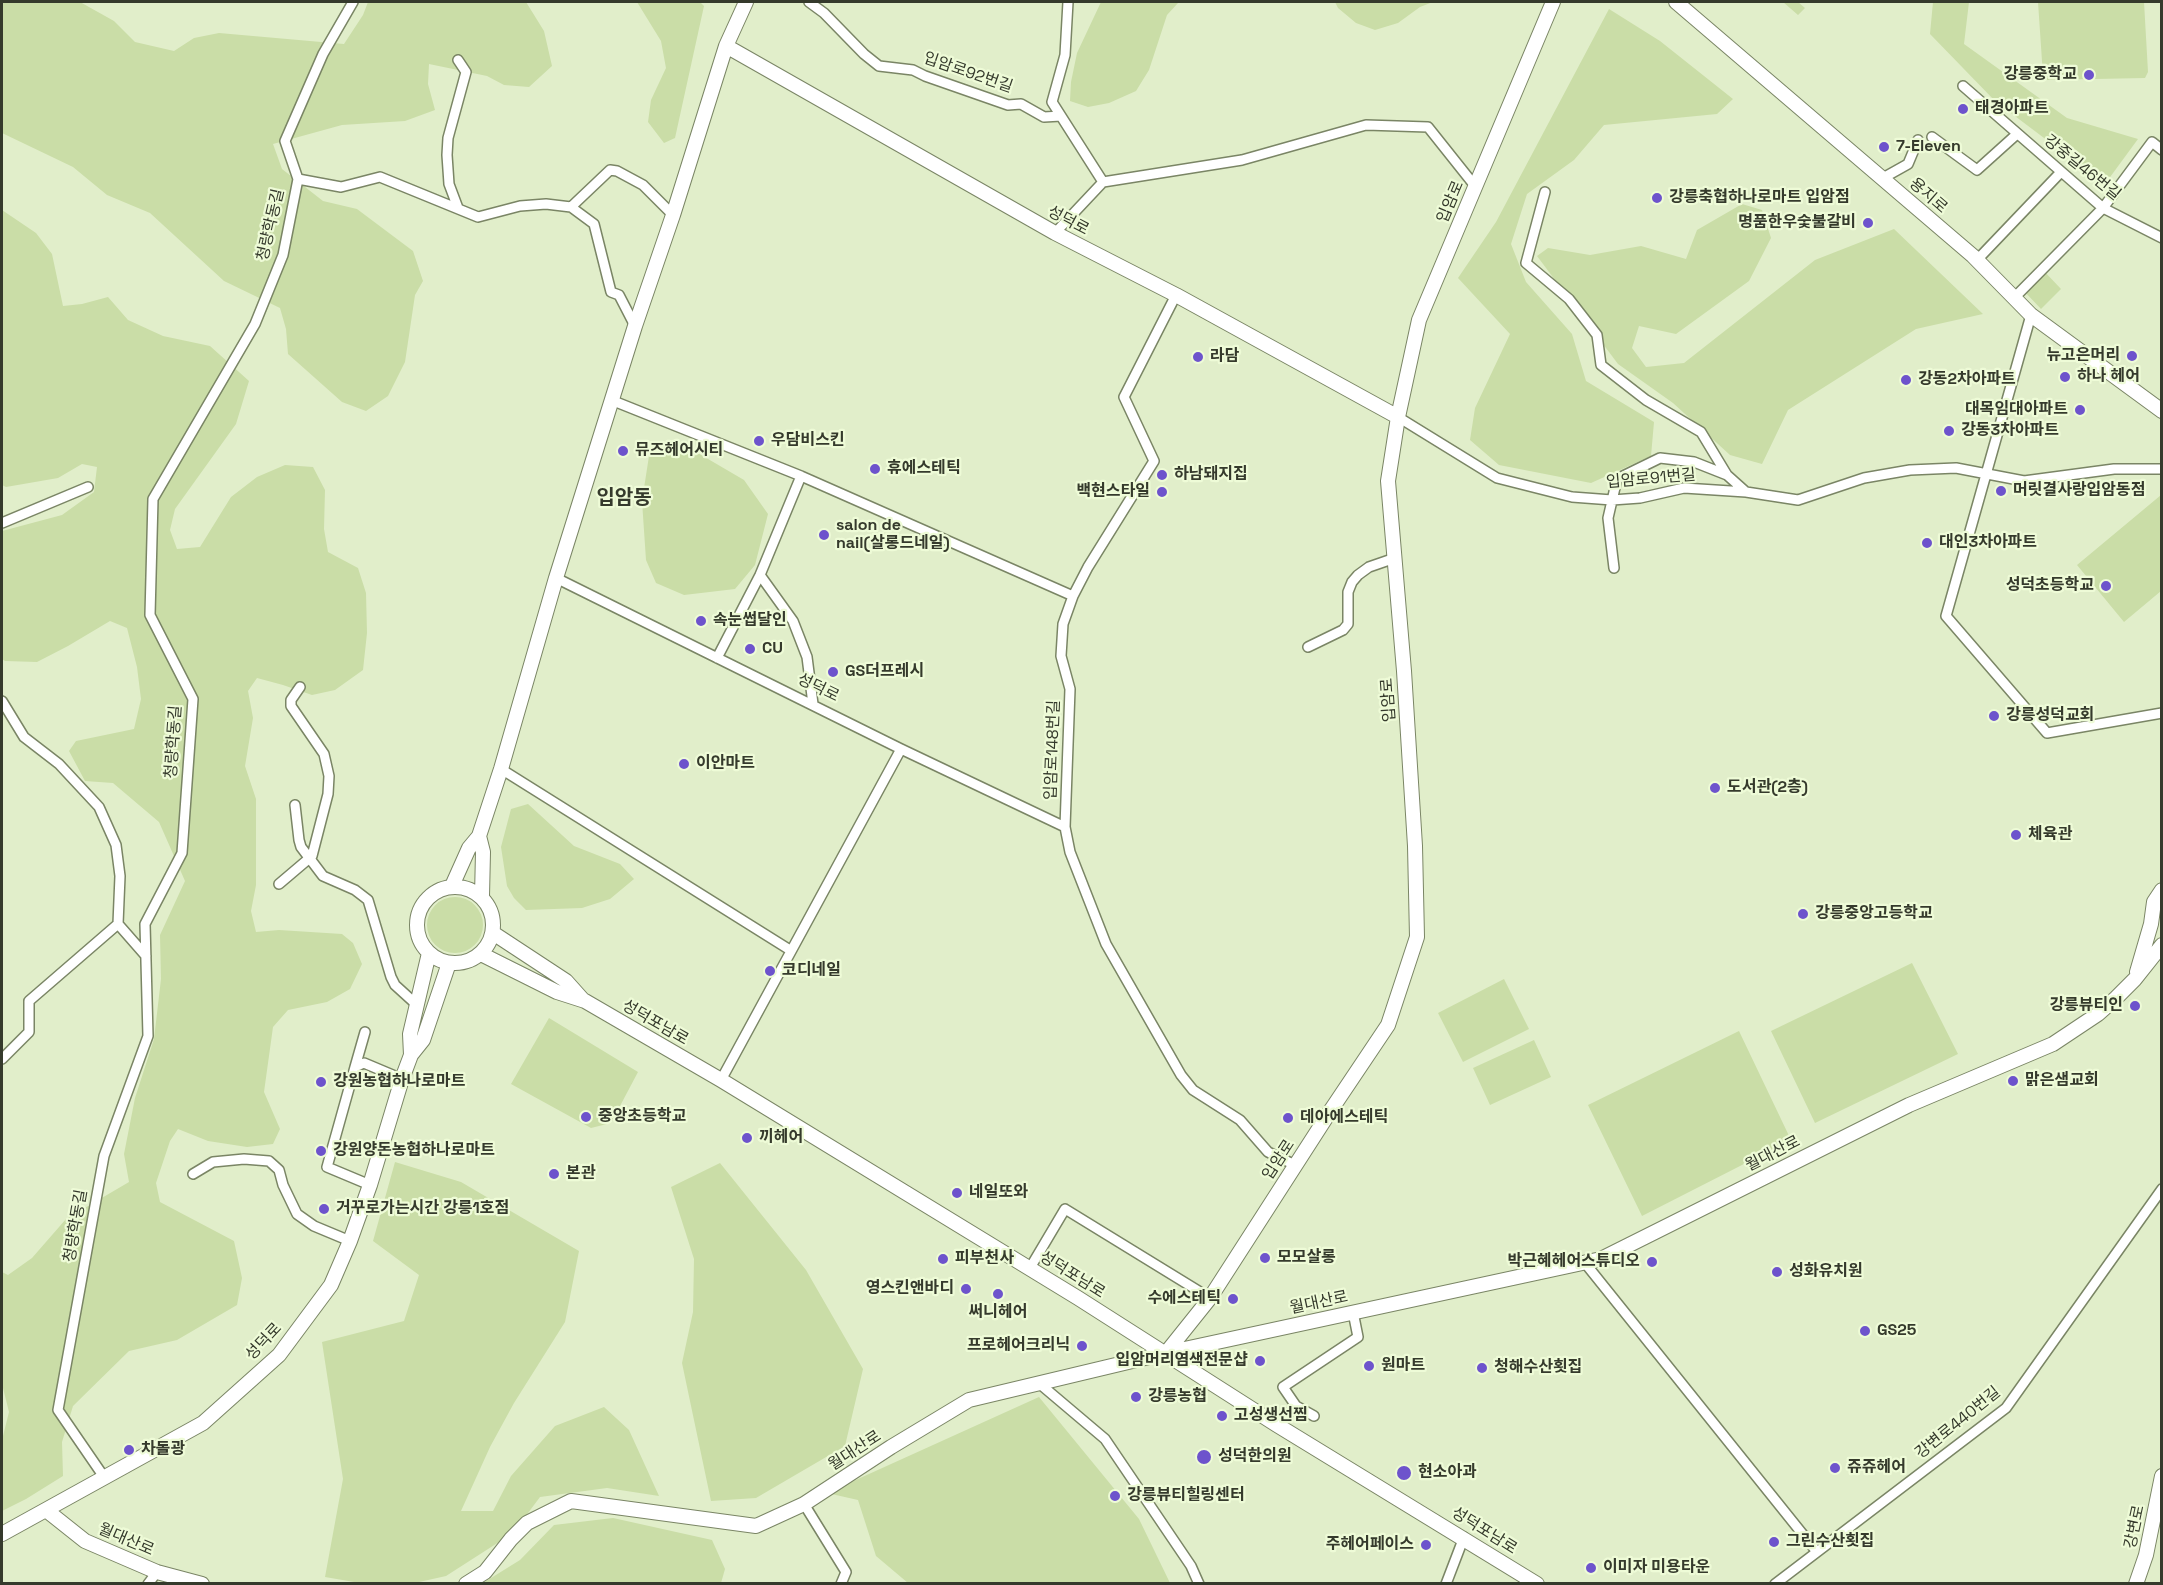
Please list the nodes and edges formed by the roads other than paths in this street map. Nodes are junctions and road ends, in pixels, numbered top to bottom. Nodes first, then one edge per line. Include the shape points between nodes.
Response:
1 (353, 2) edge
2 (747, 2) edge
3 (809, 2) edge
4 (1068, 2) edge
5 (1553, 2) edge
6 (1676, 2) edge
7 (726, 46) junction
8 (458, 60) dead end
9 (1963, 86) dead end
10 (1061, 116) junction
11 (2017, 134) junction
12 (1932, 136) dead end
13 (1918, 141) dead end
14 (2162, 150) edge
15 (2061, 172) junction
16 (1883, 178) junction
17 (298, 179) junction
18 (1103, 182) junction
19 (1475, 186) junction
20 (1545, 192) dead end
21 (458, 207) junction
22 (571, 207) junction
23 (2103, 208) junction
24 (673, 215) junction
25 (1055, 233) junction
26 (2162, 238) edge
27 (1977, 260) junction
28 (1176, 295) junction
29 (2014, 298) junction
30 (2031, 315) junction
31 (635, 326) junction
32 (611, 400) junction
33 (2162, 411) edge
34 (1398, 417) junction
35 (2162, 469) edge
36 (1727, 475) junction
37 (1988, 475) junction
38 (801, 476) junction
39 (88, 487) dead end
40 (1746, 492) junction
41 (1612, 500) junction
42 (2, 523) edge
43 (1395, 558) junction
44 (1614, 568) dead end
45 (760, 575) junction
46 (556, 578) junction
47 (1073, 596) junction
48 (1308, 647) dead end
49 (717, 658) junction
50 (300, 687) dead end
51 (2, 701) edge
52 (813, 704) junction
53 (2162, 713) edge
54 (901, 749) junction
55 (501, 769) junction
56 (295, 805) dead end
57 (1065, 827) junction
58 (479, 836) junction
59 (310, 859) junction
60 (279, 884) dead end
61 (452, 886) junction
62 (2162, 890) edge
63 (482, 896) junction
64 (118, 924) junction
65 (493, 933) junction
66 (2162, 945) edge
67 (790, 950) junction
68 (429, 953) junction
69 (481, 954) junction
70 (146, 956) junction
71 (2156, 960) edge
72 (449, 963) junction
73 (2135, 980) junction
74 (585, 1001) junction
75 (417, 1005) junction
76 (365, 1032) dead end
77 (411, 1055) junction
78 (2, 1059) edge
79 (355, 1067) junction
80 (402, 1079) junction
81 (722, 1080) junction
82 (1295, 1165) junction
83 (193, 1174) dead end
84 (370, 1185) junction
85 (2162, 1189) edge
86 (350, 1241) junction
87 (1585, 1263) junction
88 (1030, 1268) junction
89 (1210, 1298) junction
90 (1353, 1312) junction
91 (1166, 1353) junction
92 (1040, 1383) junction
93 (1296, 1406) junction
94 (1314, 1416) dead end
95 (1277, 1425) junction
96 (2162, 1476) edge
97 (104, 1477) junction
98 (804, 1504) junction
99 (46, 1510) junction
100 (2, 1534) edge
101 (1464, 1537) junction
102 (1817, 1552) junction
103 (157, 1572) junction
104 (148, 1584) edge
105 (202, 1584) edge
106 (466, 1584) edge
107 (841, 1584) edge
108 (1199, 1584) edge
109 (1446, 1584) edge
110 (1537, 1584) edge
111 (1775, 1584) edge
112 (2136, 1584) edge

1 - 17 street, 청량학동길 via 323,54 285,141
2 - 7 street
3 - 10 street, 입암로92번길 via 879,66 913,70 1008,105 1021,104 1044,117
4 - 10 street via 1065,55 1052,102
5 - 19 street, 입암로
6 - 16 street, 용지로
7 - 24 street
7 - 25 street, 성덕로
8 - 21 street via 466,72 447,155 449,184
9 - 11 street, 강중길46번길
10 - 18 street
11 - 12 street via 1977,170
11 - 15 street, 강중길46번길
13 - 16 street via 1908,164
14 - 23 street via 2152,142
15 - 23 street, 강중길46번길
15 - 27 street
16 - 27 street, 용지로
17 - 21 street via 341,187 380,177
17 - 70 street, 청량학동길 via 283,255 255,324 153,500 150,615 193,699 182,853 145,924
18 - 19 street via 1242,160 1366,125 1428,127
18 - 25 street
19 - 34 street, 입암로 via 1419,320
20 - 36 street via 1526,263 1569,299 1597,335 1600,365 1646,400 1701,432
21 - 22 street via 478,217 520,206
22 - 24 street via 610,170 644,185
22 - 31 street via 594,224 611,292 619,295
23 - 26 street, 강중길46번길
23 - 29 street
24 - 31 street
25 - 28 street, 성덕로
27 - 29 street, 용지로
28 - 34 street, 성덕로
28 - 47 street, 입암로148번길 via 1124,397 1154,461
29 - 30 street, 용지로
30 - 33 street, 용지로
30 - 37 street
31 - 32 street
32 - 38 street
32 - 46 street
34 - 41 street, 입암로91번길 via 1497,478 1572,497
34 - 43 street, 입암로 via 1388,481
35 - 37 street, 입암로91번길 via 2114,469 2024,481
36 - 40 street
36 - 41 street via 1694,462 1660,458 1617,479
37 - 40 street, 입암로91번길 via 1956,468 1910,470 1864,478 1798,501
37 - 53 street via 1946,616 2047,733
38 - 45 street
38 - 47 street
39 - 42 street
40 - 41 street, 입암로91번길 via 1684,488
41 - 44 street via 1608,518
43 - 48 street via 1358,575 1348,592 1348,624
43 - 82 street, 입암로 via 1415,846 1417,937 1388,1025
45 - 49 street
45 - 52 street via 793,621 807,657
46 - 49 street, 성덕로
46 - 55 street
47 - 57 street, 입암로148번길 via 1063,624 1061,656 1070,689
49 - 52 street, 성덕로
50 - 59 street via 291,706 324,754 329,776
51 - 64 street via 24,737 59,764 99,807 116,845 120,876
52 - 54 street, 성덕로
54 - 57 street, 성덕로
54 - 67 street
55 - 58 street
55 - 67 street
56 - 59 street via 299,840
57 - 82 street, 입암로148번길 via 1070,852 1106,944 1181,1076 1193,1090 1240,1120 1268,1152
58 - 61 street
58 - 63 street via 483,852
59 - 60 street
59 - 75 street via 323,876 368,900 394,985
61 - 63 street via 468,888
61 - 68 street via 426,899 419,912 420,941
62 - 73 street via 2154,902
63 - 65 street via 494,920
64 - 70 street
64 - 78 street via 29,1001 29,1032
65 - 69 street
65 - 74 street via 566,981
66 - 71 street, 월대산로
67 - 81 street
68 - 72 street
68 - 75 street
69 - 72 street via 466,962
69 - 74 street via 557,992
70 - 97 street, 청량학동길 via 148,1036 104,1156 58,1410
71 - 73 street, 월대산로
72 - 77 street via 423,1040
73 - 87 street, 월대산로 via 2098,1014 2053,1044 1909,1105 1601,1259
74 - 81 street, 성덕포남로
75 - 77 street via 410,1034
76 - 79 street
77 - 80 street, 성덕로
79 - 80 street via 364,1063
79 - 84 street via 327,1167
80 - 84 street, 성덕로
81 - 88 street, 성덕포남로
82 - 89 street, 입암로
83 - 86 street via 213,1162 269,1161 279,1170 297,1214
84 - 86 street, 성덕로
85 - 102 street, 강변로440번길 via 2006,1408
86 - 97 street, 성덕로 via 331,1285 279,1355 203,1423
87 - 90 street, 월대산로
87 - 102 street
88 - 89 street via 1065,1209
88 - 91 street, 성덕포남로
89 - 91 street, 입암로
90 - 91 street, 월대산로
90 - 93 street via 1358,1337 1283,1387
91 - 92 street, 월대산로
91 - 95 street, 성덕포남로
92 - 98 street, 월대산로 via 969,1400
92 - 108 street via 1105,1439 1191,1566
93 - 94 street
93 - 95 street
95 - 101 street, 성덕포남로
96 - 112 street, 강변로
97 - 99 street, 성덕로
98 - 106 street, 월대산로 via 756,1526 572,1501 527,1522 485,1572
98 - 107 street via 846,1572
99 - 100 street, 성덕로
99 - 103 street, 월대산로 via 85,1541
101 - 109 street
101 - 110 street, 성덕포남로
102 - 111 street, 강변로440번길
103 - 104 street
103 - 105 street, 월대산로

